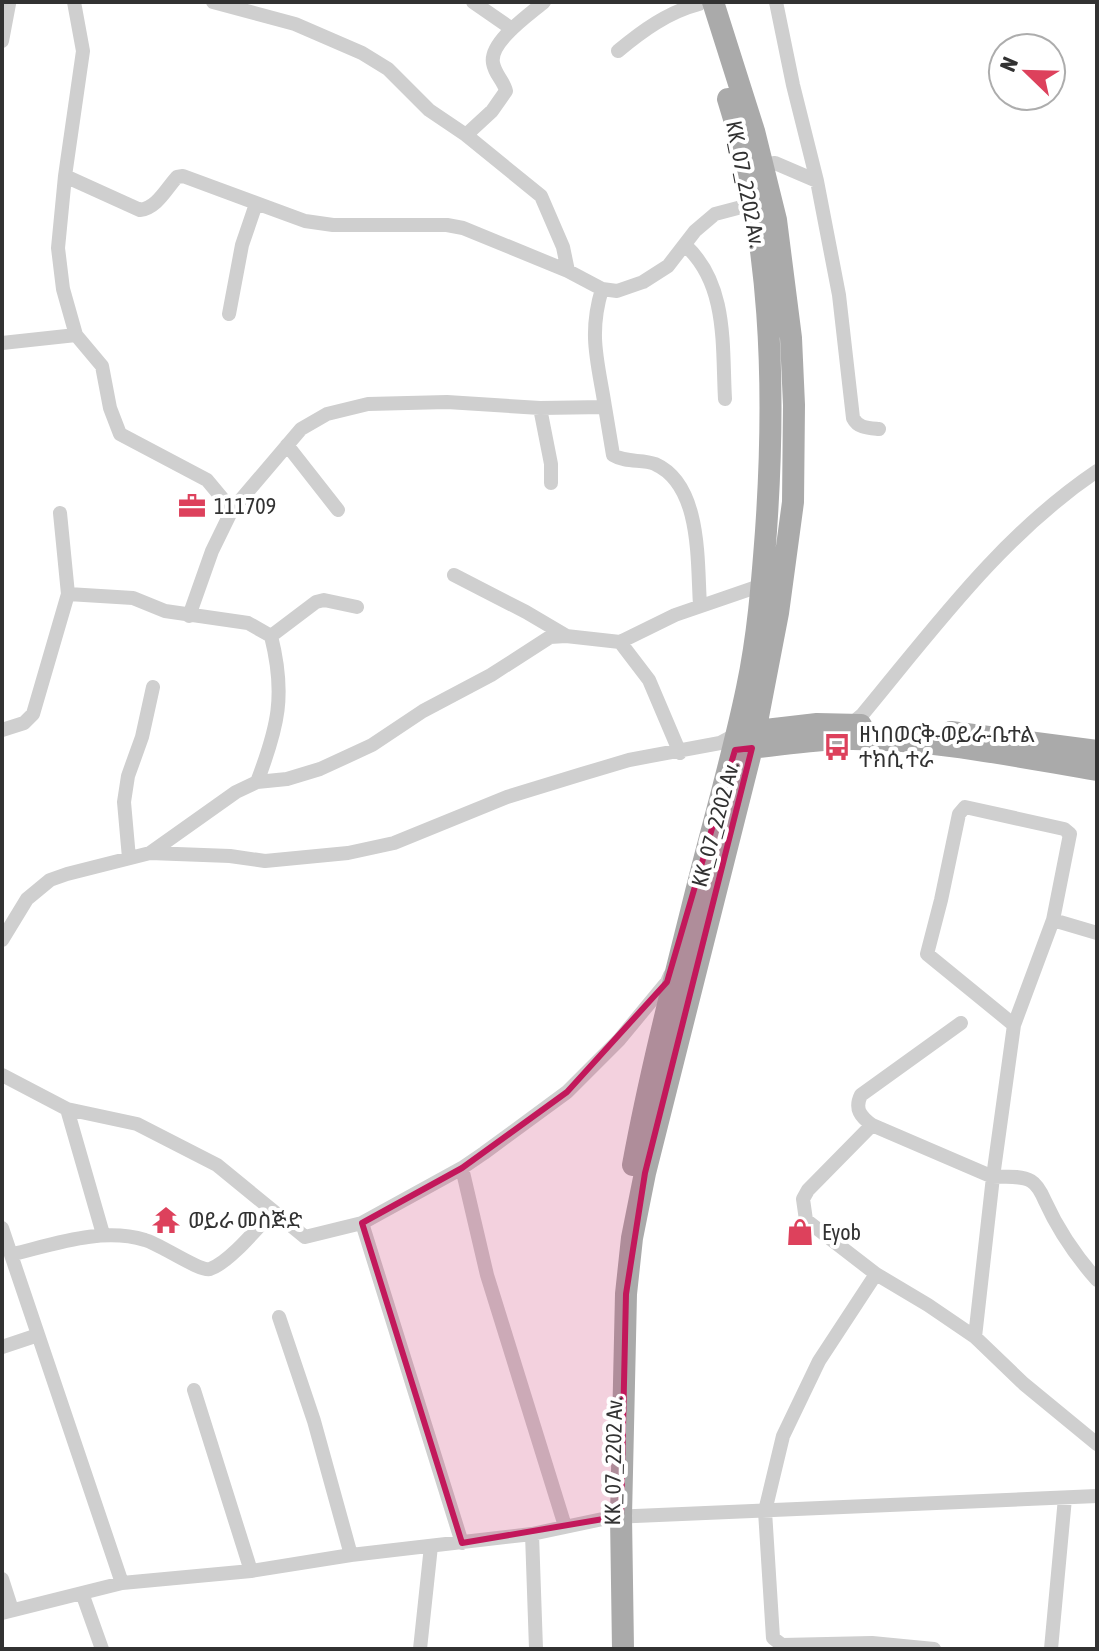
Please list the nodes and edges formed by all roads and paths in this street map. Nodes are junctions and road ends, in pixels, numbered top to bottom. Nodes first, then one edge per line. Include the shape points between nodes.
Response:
1 (74, 2) edge
2 (213, 2) edge
3 (473, 2) edge
4 (544, 2) edge
5 (776, 2) edge
6 (703, 3) edge
7 (9, 4) edge
8 (512, 29) junction
9 (2, 41) edge
10 (618, 51) dead end
11 (466, 135) junction
12 (762, 165) junction
13 (65, 176) junction
14 (817, 181) junction
15 (256, 204) junction
16 (753, 204) junction
17 (686, 246) junction
18 (568, 271) junction
19 (602, 289) junction
20 (229, 314) dead end
21 (76, 335) junction
22 (2, 343) edge
23 (725, 399) dead end
24 (605, 407) junction
25 (540, 408) junction
26 (879, 429) dead end
27 (287, 445) junction
28 (1097, 471) edge
29 (551, 483) dead end
30 (232, 510) junction
31 (338, 510) dead end
32 (60, 513) dead end
33 (454, 575) dead end
34 (762, 585) junction
35 (68, 594) junction
36 (700, 605) junction
37 (357, 607) dead end
38 (189, 616) junction
39 (271, 636) junction
40 (566, 636) junction
41 (620, 642) junction
42 (153, 687) dead end
43 (2, 730) edge
44 (849, 732) junction
45 (740, 741) junction
46 (1097, 751) edge
47 (680, 753) junction
48 (1097, 770) edge
49 (257, 782) junction
50 (150, 853) junction
51 (129, 858) junction
52 (700, 875) junction
53 (1053, 920) junction
54 (1097, 933) edge
55 (2, 940) edge
56 (961, 1023) dead end
57 (1014, 1025) junction
58 (2, 1075) edge
59 (67, 1109) junction
60 (872, 1125) junction
61 (462, 1168) junction
62 (993, 1177) junction
63 (273, 1211) junction
64 (362, 1223) junction
65 (103, 1234) junction
66 (6, 1241) edge
67 (876, 1274) junction
68 (1097, 1280) edge
69 (279, 1317) dead end
70 (38, 1335) junction
71 (975, 1337) junction
72 (2, 1347) edge
73 (194, 1390) dead end
74 (1097, 1444) edge
75 (1097, 1496) edge
76 (1065, 1498) junction
77 (765, 1511) junction
78 (616, 1517) junction
79 (565, 1526) junction
80 (532, 1534) junction
81 (462, 1543) junction
82 (431, 1546) junction
83 (351, 1555) junction
84 (251, 1571) junction
85 (2, 1579) edge
86 (122, 1583) junction
87 (82, 1593) junction
88 (7, 1611) edge
89 (102, 1649) edge
90 (420, 1649) edge
91 (536, 1649) edge
92 (616, 1649) edge
93 (623, 1649) edge
94 (934, 1649) edge
95 (1051, 1649) edge

1 - 13 street via 83,51
2 - 11 street via 295,24 362,53
3 - 8 street
4 - 8 street
5 - 14 street
6 - 10 street via 642,31
6 - 12 main road
6 - 16 main road, KK_07_2202 Av.
7 - 9 street
8 - 11 street via 492,60 506,91
11 - 18 street via 541,196
12 - 14 street via 775,163
12 - 45 main road via 776,220 791,338 793,502 786,553
13 - 15 street via 140,210 149,209 183,176
13 - 21 street via 58,248
14 - 26 street via 839,295 853,418 856,424
15 - 18 street via 333,225 463,228
15 - 20 street
16 - 17 street via 715,214
16 - 34 main road, KK_07_2202 Av. via 773,395
17 - 19 street via 643,282 617,291
17 - 23 street via 715,288
18 - 19 street
19 - 24 street via 593,337
21 - 22 street
21 - 30 street via 102,366 120,434 207,480
24 - 25 street
24 - 36 street via 613,455 653,463 676,478 684,492 694,527
25 - 27 street via 368,404 327,414 301,429
25 - 29 street
27 - 30 street
27 - 31 street
28 - 44 street via 1013,540 953,604
30 - 38 street
32 - 35 street
33 - 40 street
34 - 36 street
34 - 45 main road, KK_07_2202 Av.
35 - 38 street via 133,598
35 - 43 street via 33,714
36 - 41 street
37 - 39 street via 316,602
38 - 39 street via 248,623
39 - 49 street via 280,669 280,705
40 - 41 street
40 - 49 street via 550,637 372,745 320,769
41 - 47 street via 649,680
42 - 51 street via 124,802
44 - 45 main road
44 - 46 main road via 982,734
44 - 48 main road
45 - 47 street
45 - 52 main road, KK_07_2202 Av.
45 - 78 main road via 632,1238
47 - 50 street via 582,774 507,797 394,843 348,853 265,861
49 - 50 street
50 - 51 street
51 - 55 street via 67,874 38,888
52 - 61 street via 667,982 567,1092
52 - 78 main road, KK_07_2202 Av. via 648,1085 623,1219 617,1278
53 - 54 street
53 - 57 street
53 - 57 street via 1070,834 961,809 927,954
56 - 60 street via 861,1095 858,1112
57 - 62 street
58 - 59 street
59 - 63 street via 137,1124 217,1165
59 - 65 street
60 - 62 street
60 - 67 street via 808,1190 803,1209 820,1233
61 - 64 street
61 - 79 street via 487,1275
62 - 68 street via 1033,1182 1057,1230
62 - 71 street
63 - 64 street via 305,1237
63 - 65 street via 208,1270 164,1246 124,1234
64 - 81 street
65 - 66 street
66 - 70 street
67 - 71 street
67 - 77 street via 799,1399 783,1436
69 - 83 street
70 - 72 street
70 - 86 street
71 - 74 street
73 - 84 street
75 - 76 street
76 - 77 street
76 - 95 street
77 - 78 street
77 - 94 street via 777,1643
78 - 79 street
78 - 92 main road, KK_07_2202 Av.
78 - 93 main road
79 - 80 street
80 - 81 street
80 - 91 street
81 - 82 street
82 - 83 street
82 - 90 street
83 - 84 street
84 - 86 street
85 - 88 street
86 - 87 street
87 - 88 street
87 - 89 street

